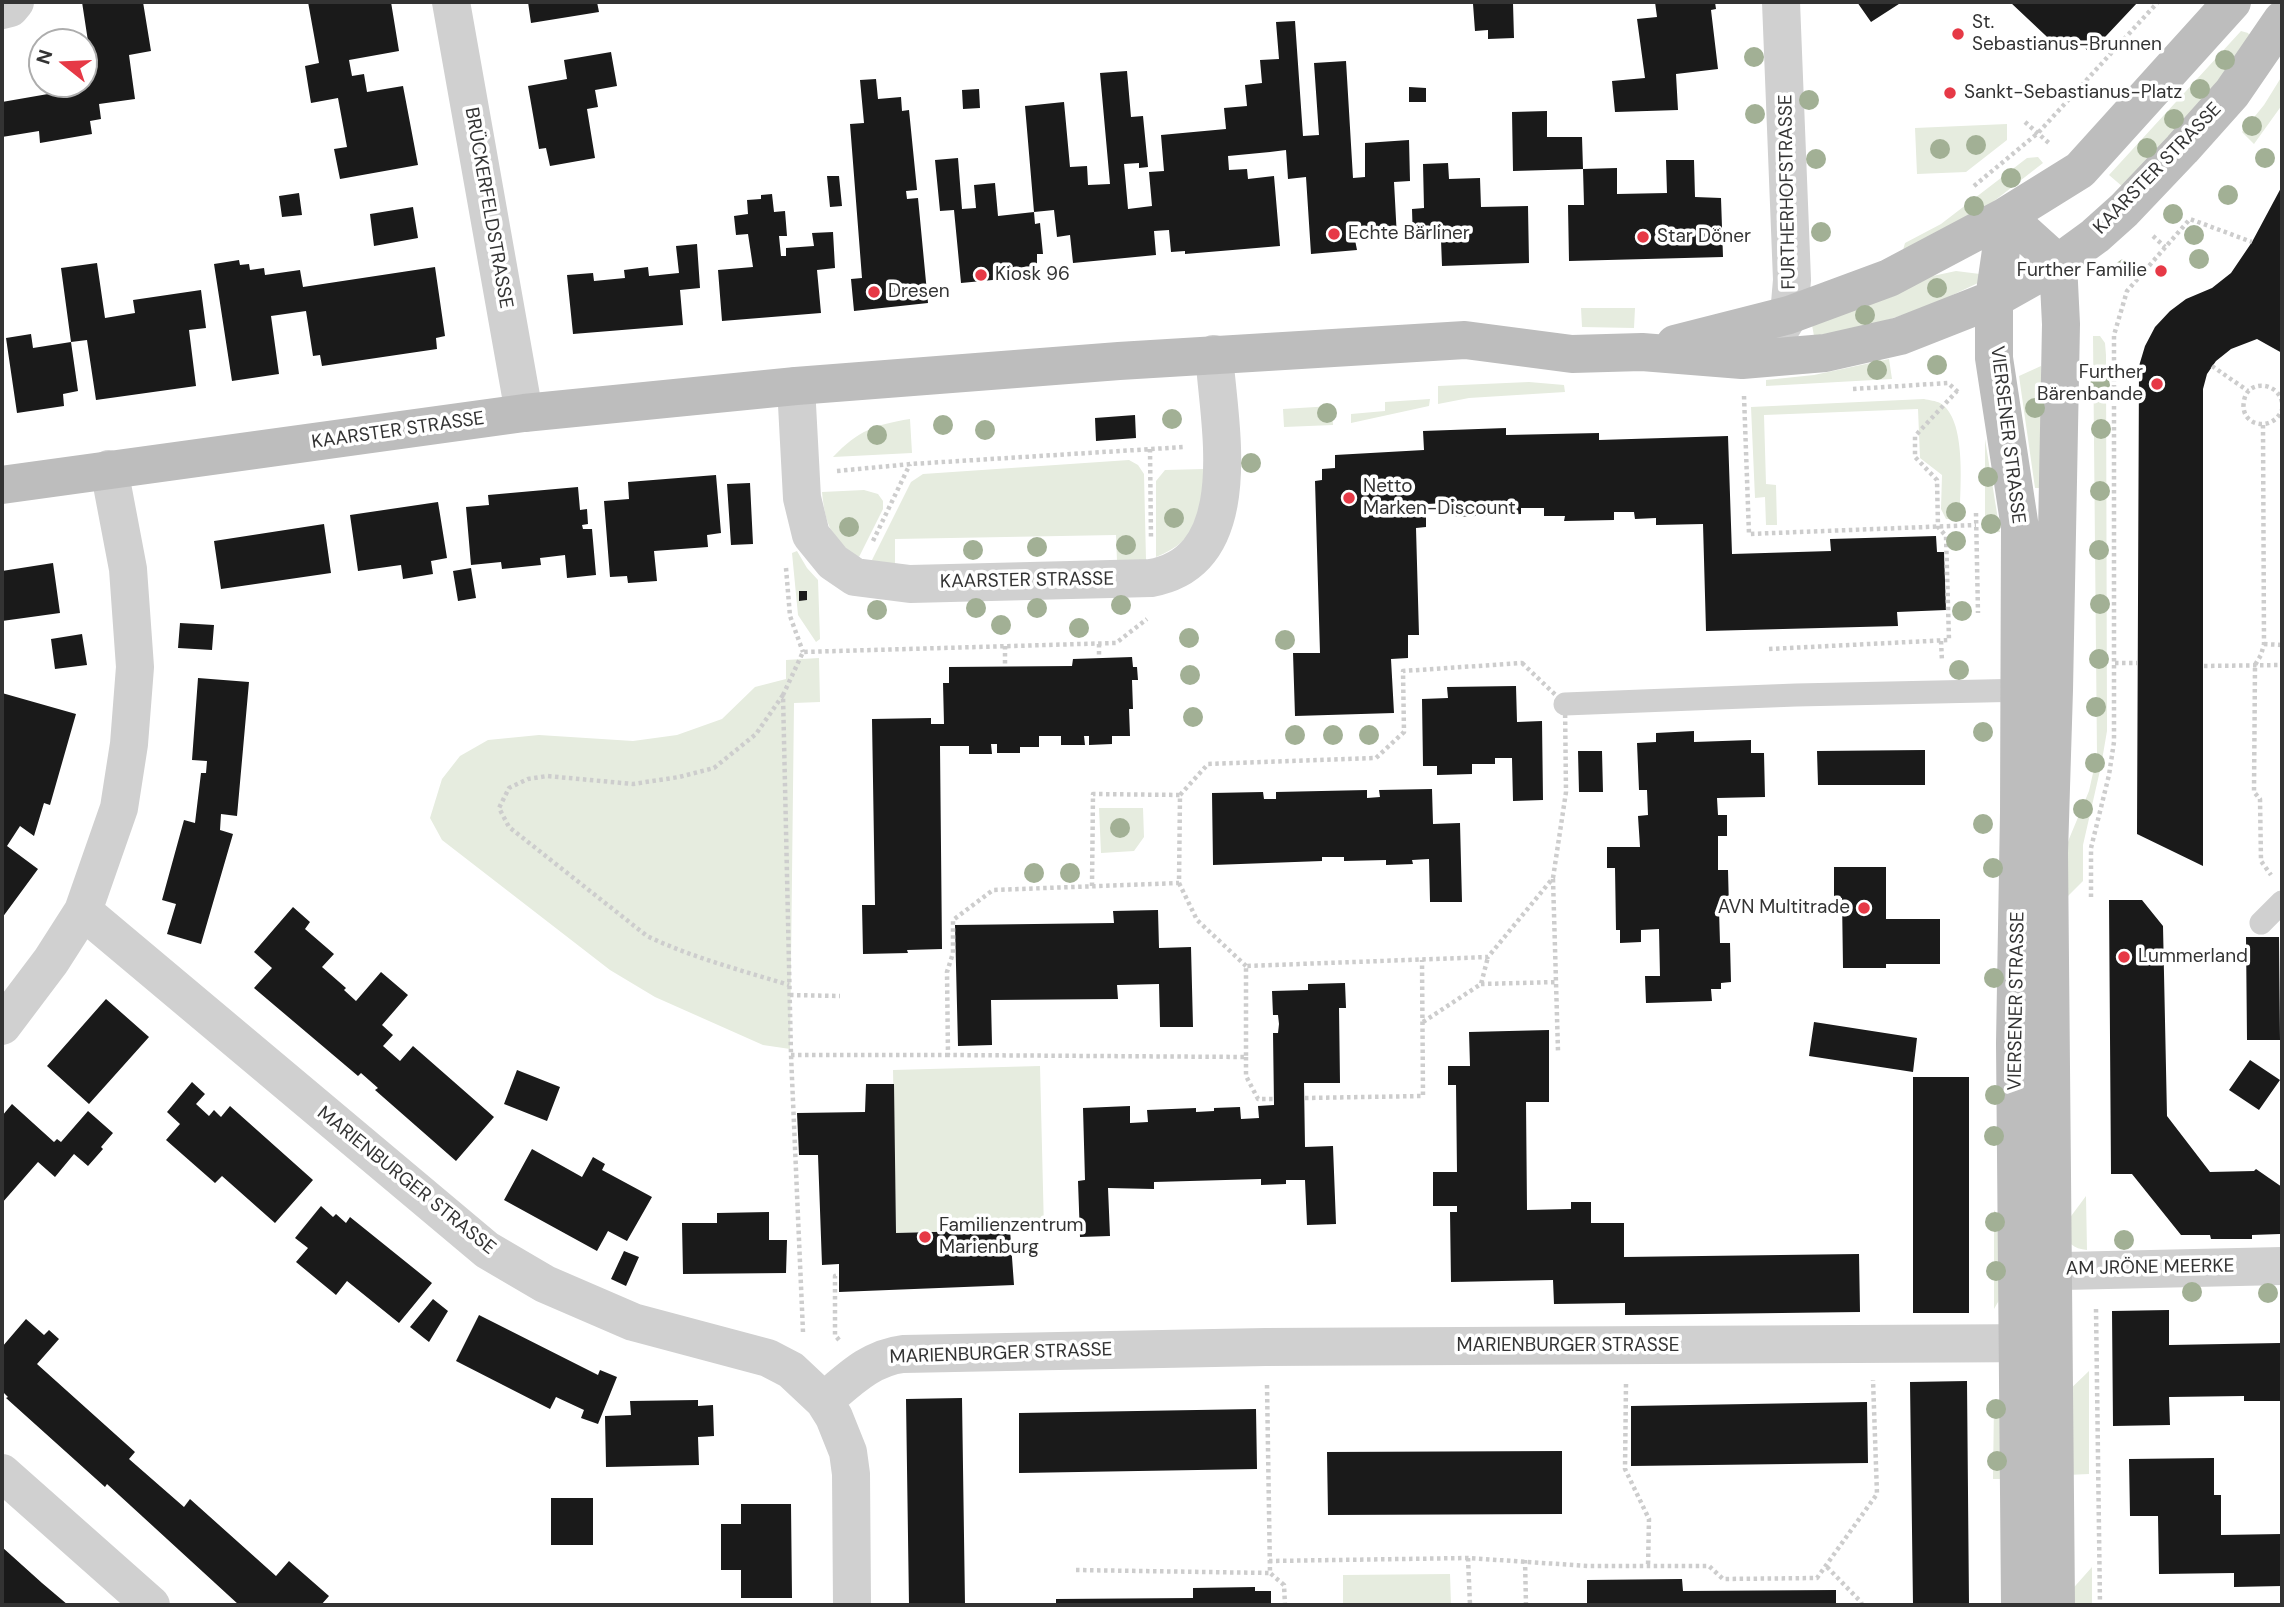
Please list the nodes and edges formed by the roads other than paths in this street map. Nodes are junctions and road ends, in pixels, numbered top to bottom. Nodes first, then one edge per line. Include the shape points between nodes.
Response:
1 (15, 2) edge
2 (452, 2) edge
3 (1781, 2) edge
4 (2232, 2) edge
5 (2, 10) edge
6 (2282, 20) edge
7 (2006, 216) junction
8 (2058, 263) junction
9 (1994, 299) junction
10 (1789, 315) junction
11 (1642, 352) junction
12 (1214, 354) junction
13 (1742, 360) junction
14 (796, 386) junction
15 (524, 413) junction
16 (109, 469) junction
17 (2, 485) edge
18 (2037, 690) junction
19 (1565, 704) road end
20 (2279, 891) edge
21 (83, 911) junction
22 (2261, 923) dead end
23 (2, 1026) edge
24 (2282, 1265) edge
25 (2034, 1271) junction
26 (2035, 1343) junction
27 (815, 1391) junction
28 (2, 1473) edge
29 (151, 1605) edge
30 (852, 1605) edge
31 (2020, 1605) edge
32 (2056, 1605) edge

1 - 5 street
2 - 15 street, BRÜCKERFELDSTRASSE
3 - 10 street, FURTHERHOFSTRASSE via 1792,271
4 - 7 main road, KAARSTER STRASSE via 2080,170
6 - 8 main road, KAARSTER STRASSE via 2232,93 2182,149 2124,210
7 - 8 main road
7 - 9 main road, VIERSENER STRASSE
7 - 10 main road, KAARSTER STRASSE via 1889,278
8 - 9 main road, KAARSTER STRASSE
8 - 18 main road, VIERSENER STRASSE via 2061,324
9 - 13 main road, KAARSTER STRASSE via 1900,336 1825,353
9 - 18 main road, VIERSENER STRASSE via 1994,358 2020,528
10 - 11 main road, KAARSTER STRASSE
10 - 13 street, FURTHERHOFSTRASSE via 1774,340
11 - 12 main road, KAARSTER STRASSE via 1572,354 1465,340
11 - 13 main road, KAARSTER STRASSE
12 - 14 main road, KAARSTER STRASSE
12 - 14 street, KAARSTER STRASSE via 1221,502 1201,550 1152,596 855,577 833,562 811,535 802,498
14 - 15 main road, KAARSTER STRASSE
15 - 16 main road, KAARSTER STRASSE
16 - 17 main road, KAARSTER STRASSE
16 - 21 street via 128,569 135,667 130,744 119,808
18 - 19 lane
18 - 25 main road, VIERSENER STRASSE via 2015,1043
20 - 22 lane
21 - 23 street
21 - 27 street, MARIENBURGER STRASSE via 487,1250 545,1284 633,1322 768,1358
24 - 25 street, AM JRÖNE MEERKE
25 - 26 main road, VIERSENER STRASSE
26 - 27 street, MARIENBURGER STRASSE via 904,1354 881,1358
26 - 31 main road, VIERSENER STRASSE
26 - 32 main road, VIERSENER STRASSE
27 - 30 street via 834,1417 848,1452
28 - 29 street

